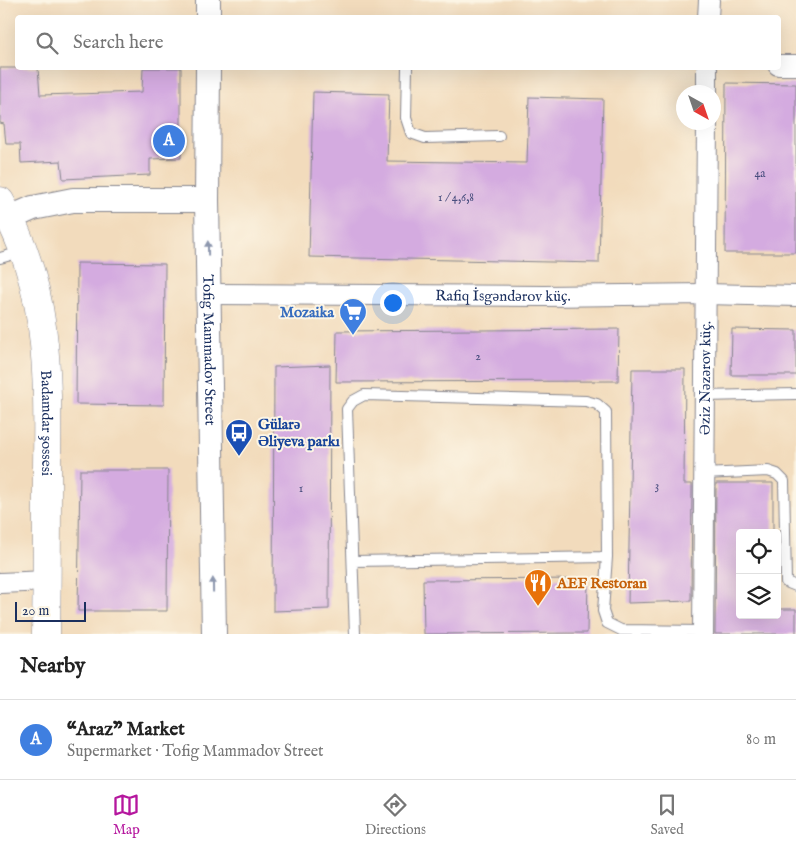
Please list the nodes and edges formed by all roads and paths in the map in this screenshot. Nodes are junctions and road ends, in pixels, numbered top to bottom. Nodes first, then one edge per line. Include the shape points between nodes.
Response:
1 (208, 0) edge
2 (708, 0) edge
3 (208, 15) edge
4 (708, 15) edge
5 (781, 65) edge
6 (796, 66) edge
7 (208, 70) edge
8 (407, 70) edge
9 (707, 70) edge
10 (707, 85) edge
11 (706, 130) edge
12 (500, 136) dead end
13 (208, 200) junction
14 (5, 209) edge
15 (7, 256) edge
16 (209, 294) junction
17 (705, 294) junction
18 (796, 296) edge
19 (796, 394) edge
20 (704, 396) junction
21 (704, 474) junction
22 (607, 557) junction
23 (353, 561) junction
24 (38, 581) junction
25 (0, 583) edge
26 (796, 586) edge
27 (703, 633) edge
28 (28, 634) edge
29 (46, 634) edge
30 (214, 634) edge
31 (355, 634) edge

1 - 3 street
2 - 4 street
5 - 6 street
7 - 13 street, Tofig Mammadov Street
8 - 12 lane via 406,118 411,133 424,138
9 - 10 street
11 - 17 street, Əziz Nəzərov küç.
13 - 14 street via 72,200 33,208
16 -> 13 street, Tofig Mammadov Street
14 - 15 main road, Badamdar şossesi
14 - 24 main road, Badamdar şossesi via 26,253 44,340 48,391
15 - 24 main road, Badamdar şossesi via 30,338
16 - 17 street, Rafiq İsgəndərov küç.
30 -> 16 street, Tofig Mammadov Street
17 - 18 street, Rafiq İsgəndərov küç.
17 - 20 street, Əziz Nəzərov küç.
19 - 20 lane
20 - 21 street, Əziz Nəzərov küç.
21 - 26 lane via 768,471 784,481 786,582
21 - 27 street, Əziz Nəzərov küç.
22 - 23 lane
22 - 23 lane via 606,412 597,404 586,401 364,394 347,410
22 - 27 lane via 604,611 607,623 621,630
23 - 31 lane
24 - 25 street
24 - 28 main road, Badamdar şossesi
24 - 29 main road, Badamdar şossesi

